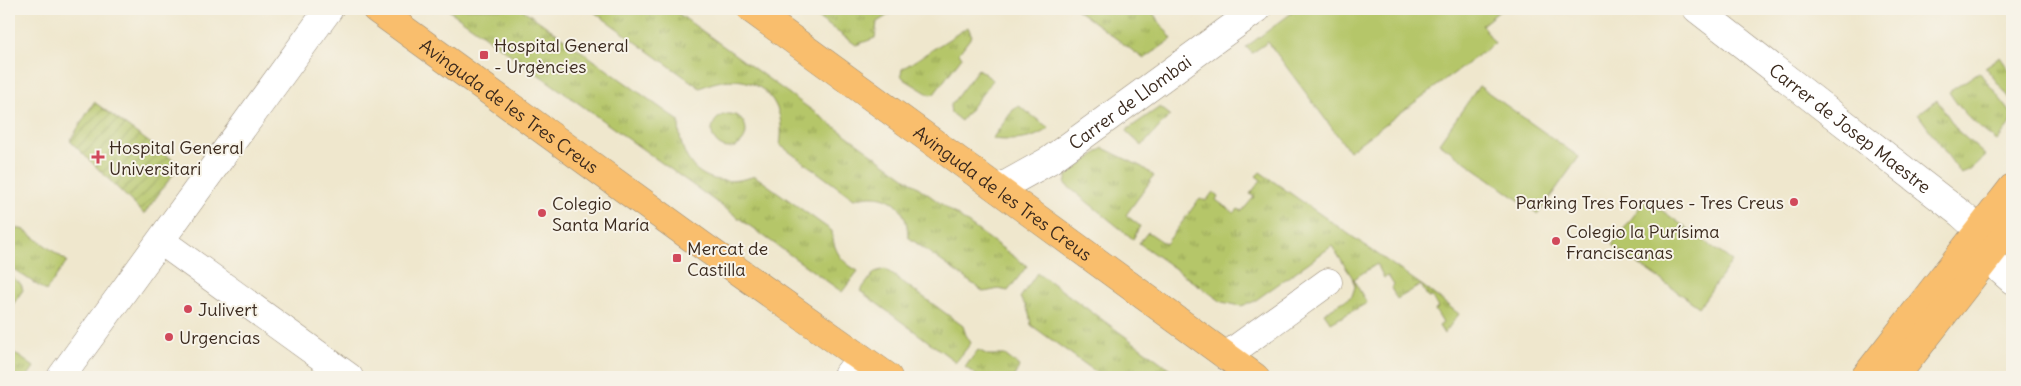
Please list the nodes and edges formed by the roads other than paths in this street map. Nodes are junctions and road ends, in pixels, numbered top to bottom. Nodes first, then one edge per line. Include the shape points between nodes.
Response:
1 (329, 9) edge
2 (376, 9) edge
3 (751, 9) edge
4 (1257, 9) edge
5 (1697, 9) edge
6 (2012, 188) edge
7 (998, 189) junction
8 (2012, 226) edge
9 (1980, 231) junction
10 (161, 241) junction
11 (1987, 258) junction
12 (2012, 280) edge
13 (1328, 282) dead end
14 (1226, 356) junction
15 (853, 368) edge
16 (334, 373) edge
17 (67, 375) edge
18 (888, 377) edge
19 (1255, 377) edge
20 (1865, 377) edge
21 (1895, 377) edge

1 - 10 street
2 - 15 main road, Avinguda de les Tres Creus
3 - 7 main road, Avinguda de les Tres Creus
4 - 7 street, Carrer de Llombai via 1050,160
5 - 9 street, Carrer de Josep Maestre
6 - 9 main road
7 - 14 main road, Avinguda de les Tres Creus
8 - 11 main road
9 - 11 street
9 - 20 main road
10 - 16 street
10 - 17 street
11 - 12 street
11 - 21 main road
13 - 14 street
14 - 19 main road, Avinguda de les Tres Creus
15 - 18 main road, Avinguda de les Tres Creus

